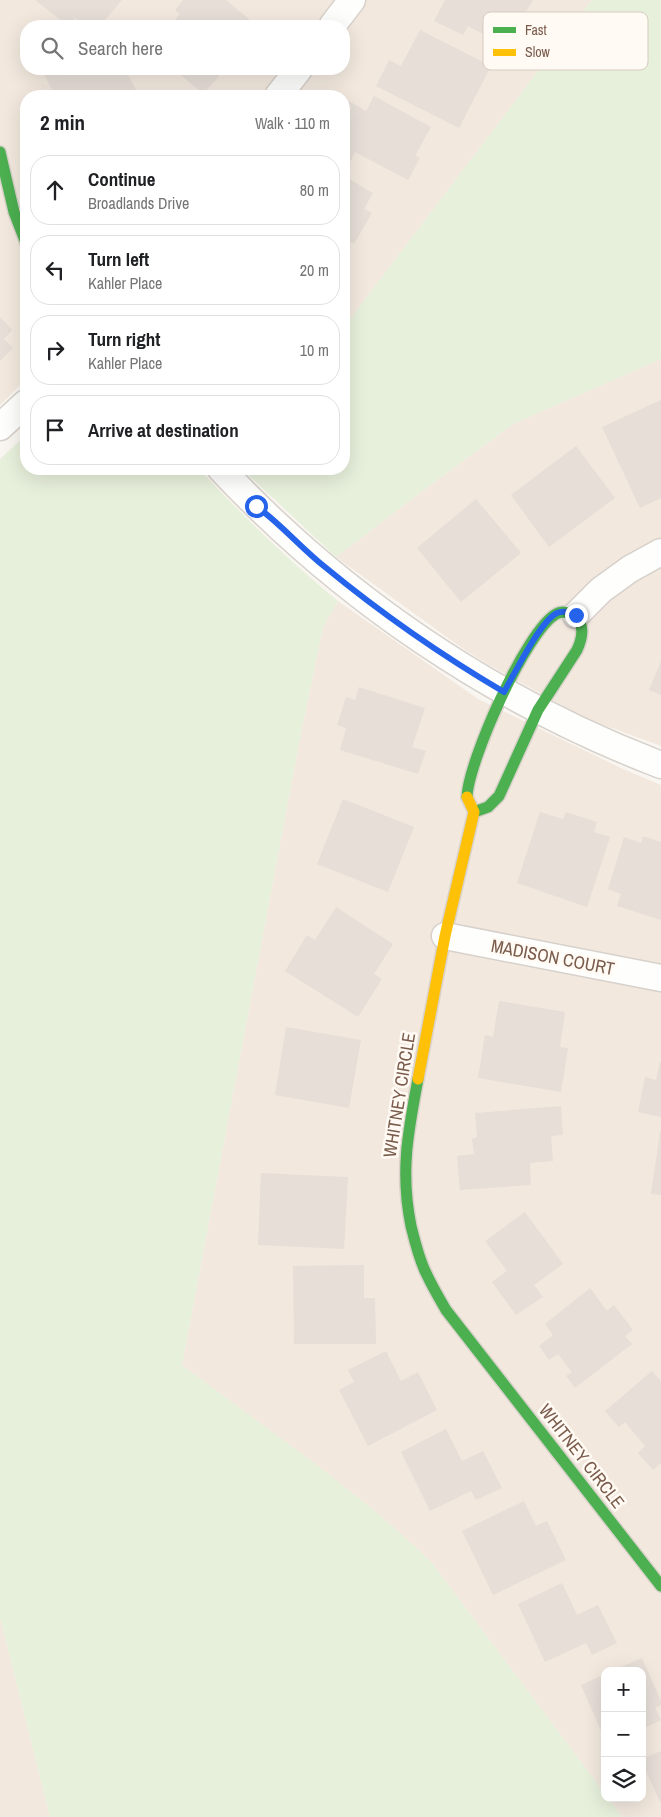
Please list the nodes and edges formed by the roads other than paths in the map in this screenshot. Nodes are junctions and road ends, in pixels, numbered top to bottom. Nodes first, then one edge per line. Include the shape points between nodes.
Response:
1 (352, 0) edge
2 (337, 20) edge
3 (294, 75) edge
4 (283, 90) edge
5 (0, 152) edge
6 (20, 228) edge
7 (20, 408) edge
8 (0, 427) edge
9 (227, 475) edge
10 (661, 552) edge
11 (576, 615) junction
12 (504, 692) junction
13 (538, 710) junction
14 (661, 765) edge
15 (474, 812) junction
16 (445, 936) junction
17 (661, 978) edge
18 (661, 1586) edge

1 - 2 street
3 - 4 street
5 - 6 street
7 - 8 street
9 - 12 street via 323,566 386,616
10 - 11 street via 601,590
11 - 12 street, WHITNEY CIRCLE via 565,611 548,621
11 - 13 street via 583,629 582,640
12 - 13 street
12 - 15 street, WHITNEY CIRCLE via 468,782 467,798
13 - 14 street
13 - 15 street via 499,796 488,807
15 - 16 street, WHITNEY CIRCLE
16 - 17 street, MADISON COURT
16 - 18 street, WHITNEY CIRCLE via 405,1161 406,1200 414,1239 425,1272 446,1310

